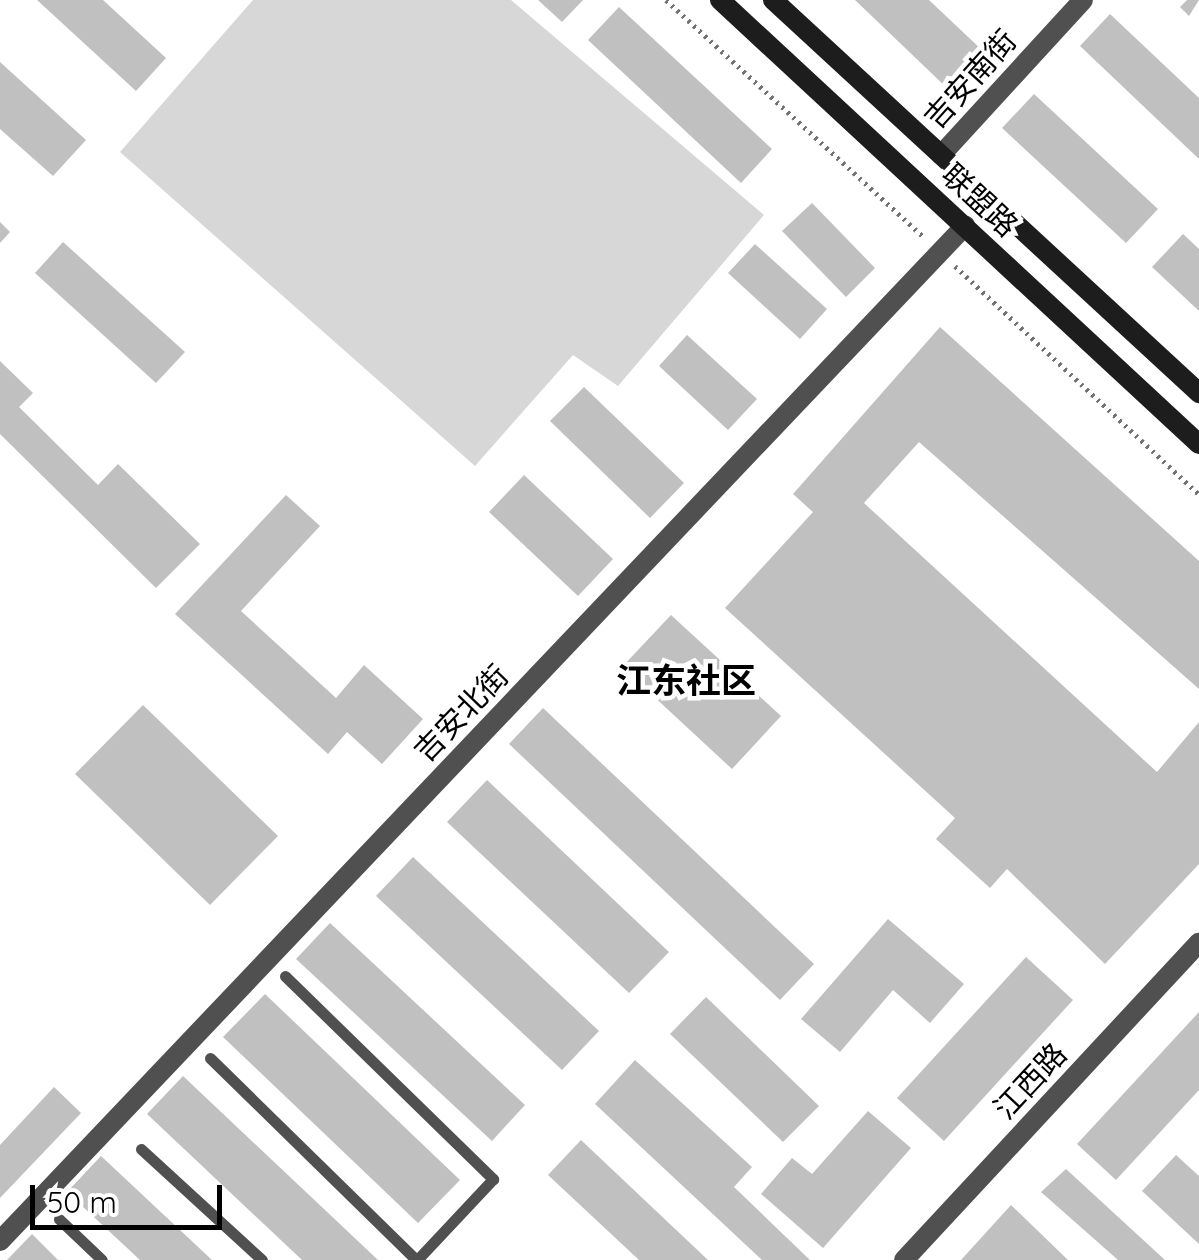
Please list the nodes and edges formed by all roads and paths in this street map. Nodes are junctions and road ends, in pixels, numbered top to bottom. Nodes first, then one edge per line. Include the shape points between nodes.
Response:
1 (720, 0) edge
2 (773, 0) edge
3 (1083, 0) edge
4 (942, 155) junction
5 (964, 226) junction
6 (1199, 393) edge
7 (1199, 444) edge
8 (1199, 943) edge
9 (285, 976) dead end
10 (210, 1058) dead end
11 (141, 1148) dead end
12 (59, 1219) dead end
13 (0, 1242) edge
14 (102, 1260) edge
15 (262, 1260) edge
16 (416, 1260) edge
17 (904, 1260) edge

1 - 5 main road, 联盟路
2 - 4 main road, 联盟路
3 - 4 street, 吉安南街
4 - 6 main road, 联盟路
5 - 7 main road, 联盟路
5 - 13 street, 吉安北街
8 - 17 street, 江西路
9 - 16 lane via 493,1179
10 - 16 lane
11 - 15 lane
12 - 14 lane

